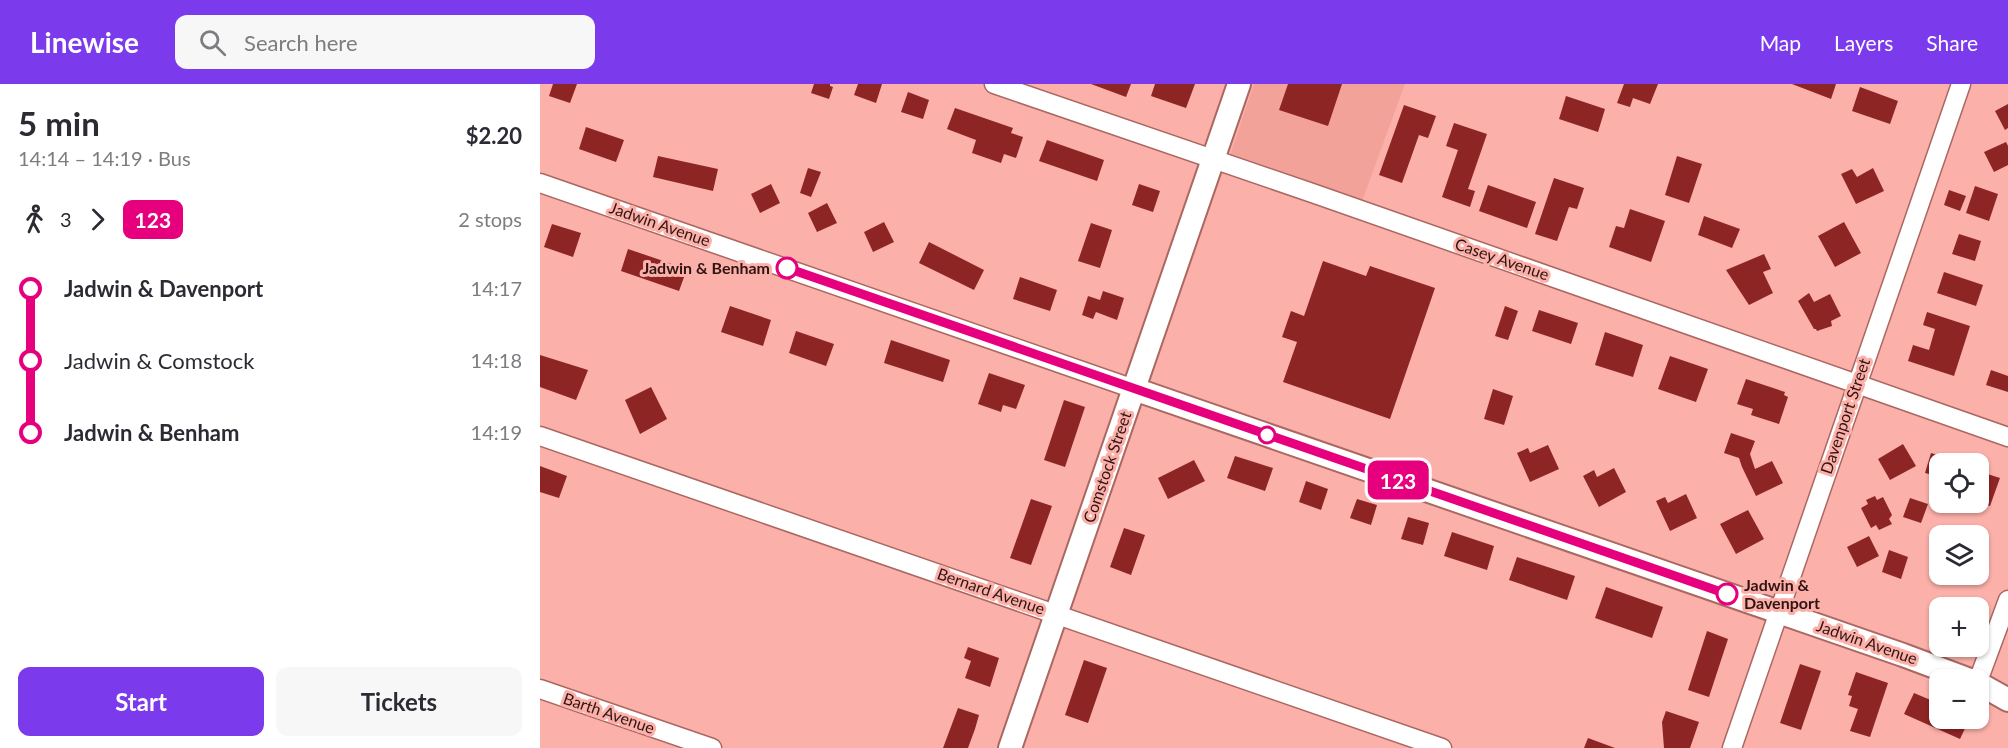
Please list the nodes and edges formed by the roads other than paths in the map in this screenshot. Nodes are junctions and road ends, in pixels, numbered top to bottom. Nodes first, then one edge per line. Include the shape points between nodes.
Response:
1 (994, 84) edge
2 (1239, 84) edge
3 (1961, 84) edge
4 (1214, 159) junction
5 (540, 183) edge
6 (1856, 382) junction
7 (1134, 389) junction
8 (540, 436) edge
9 (2008, 437) edge
10 (2008, 600) edge
11 (1778, 612) junction
12 (1056, 613) junction
13 (1942, 669) edge
14 (1983, 669) edge
15 (540, 689) edge
16 (1989, 689) edge
17 (2008, 700) edge
18 (712, 748) edge
19 (1010, 748) edge
20 (1442, 748) edge
21 (1731, 748) edge

1 - 4 street, Casey Avenue
2 - 4 street, Comstock Street
3 - 6 street, Davenport Street
4 - 6 street, Casey Avenue
4 - 7 street, Comstock Street
5 - 7 street, Jadwin Avenue
6 - 9 street, Casey Avenue
6 - 11 street, Davenport Street
7 - 11 street, Jadwin Avenue
7 - 12 street, Comstock Street
8 - 12 street, Bernard Avenue
10 - 14 street
11 - 13 street, Jadwin Avenue
11 - 21 street, Davenport Street
12 - 19 street, Comstock Street
12 - 20 street, Bernard Avenue
15 - 18 street, Barth Avenue
16 - 17 street

